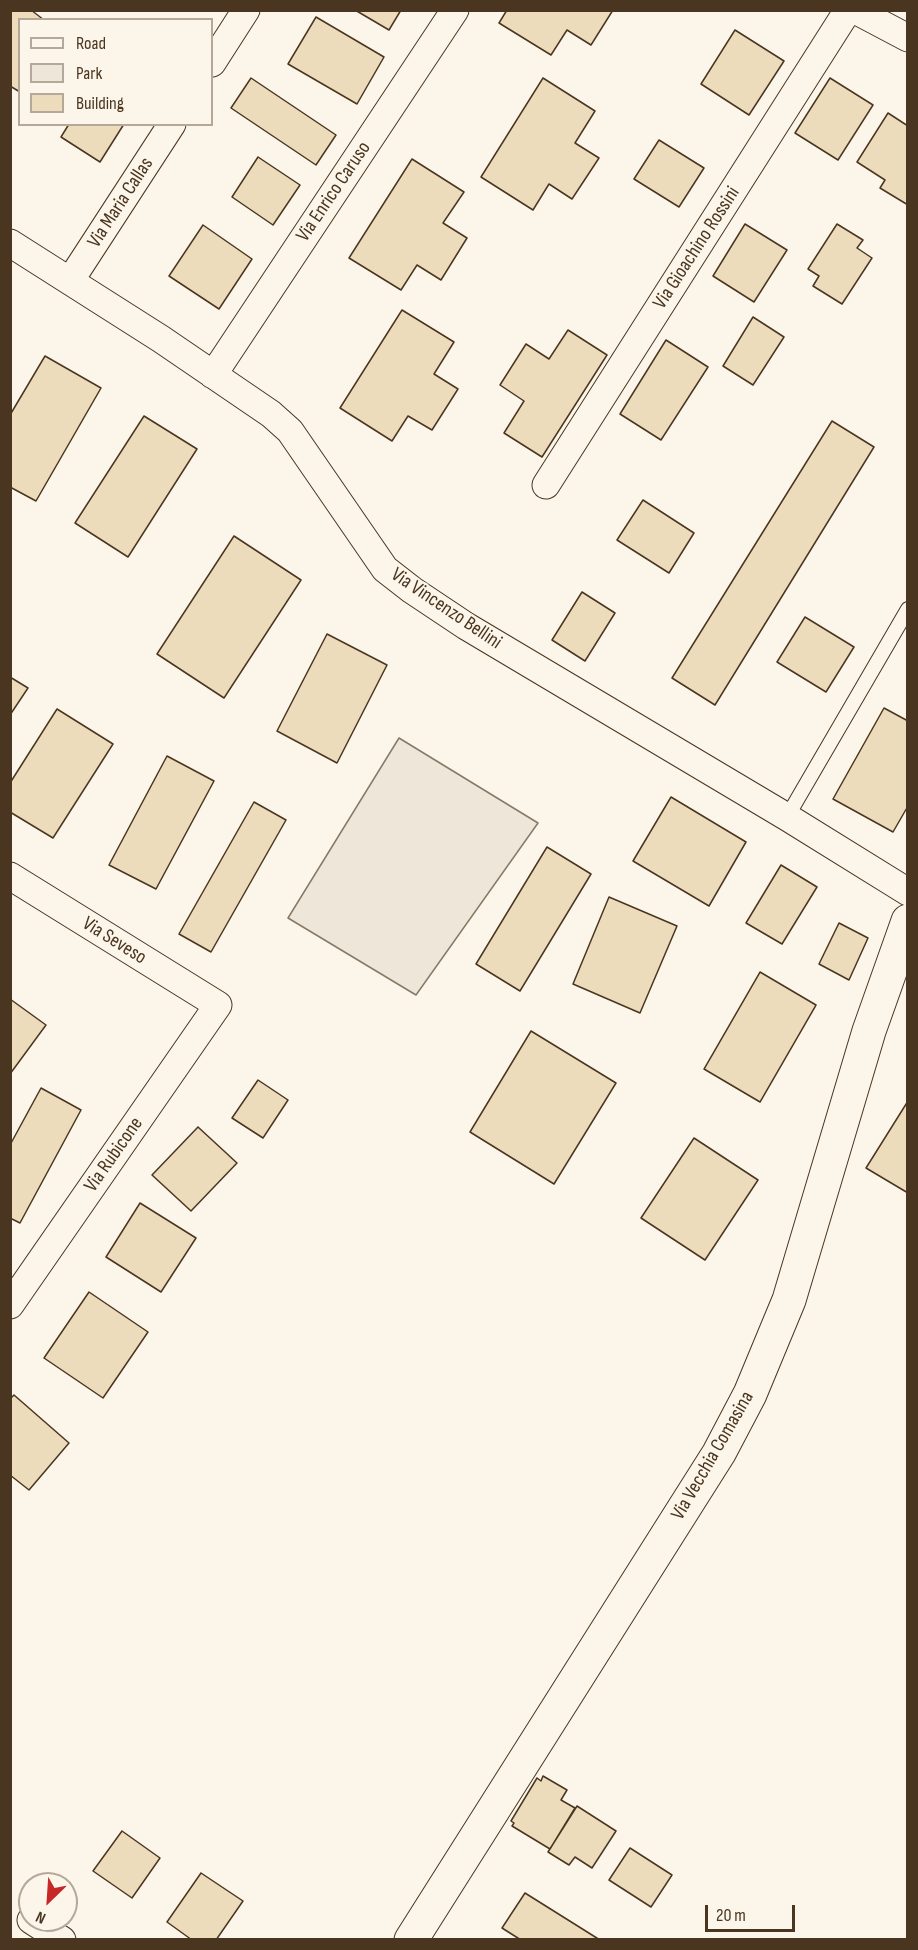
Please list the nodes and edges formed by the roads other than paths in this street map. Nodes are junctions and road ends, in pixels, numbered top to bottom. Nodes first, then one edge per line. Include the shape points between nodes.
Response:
1 (246, 10) edge
2 (455, 10) edge
3 (848, 10) edge
4 (855, 10) edge
5 (908, 38) edge
6 (213, 61) edge
7 (171, 126) edge
8 (10, 243) edge
9 (70, 281) junction
10 (213, 375) junction
11 (546, 485) dead end
12 (908, 609) edge
13 (787, 817) junction
14 (10, 876) edge
15 (908, 892) edge
16 (908, 921) edge
17 (218, 1005) joint
18 (10, 1305) edge
19 (50, 1932) edge
20 (63, 1940) edge
21 (411, 1940) edge

1 - 6 street
2 - 10 street, Via Enrico Caruso
3 - 11 street, Via Gioachino Rossini
4 - 5 street
7 - 9 street, Via Maria Callas
8 - 9 street, Via Vincenzo Bellini
9 - 10 street, Via Vincenzo Bellini
10 - 13 street, Via Vincenzo Bellini via 290,431 393,576 466,626
12 - 13 lane
13 - 15 street, Via Vincenzo Bellini
14 - 17 street, Via Seveso
16 - 21 street, Via Vecchia Comasina via 869,1031 789,1300 750,1394 719,1453
17 - 18 street, Via Rubicone
19 - 20 street

